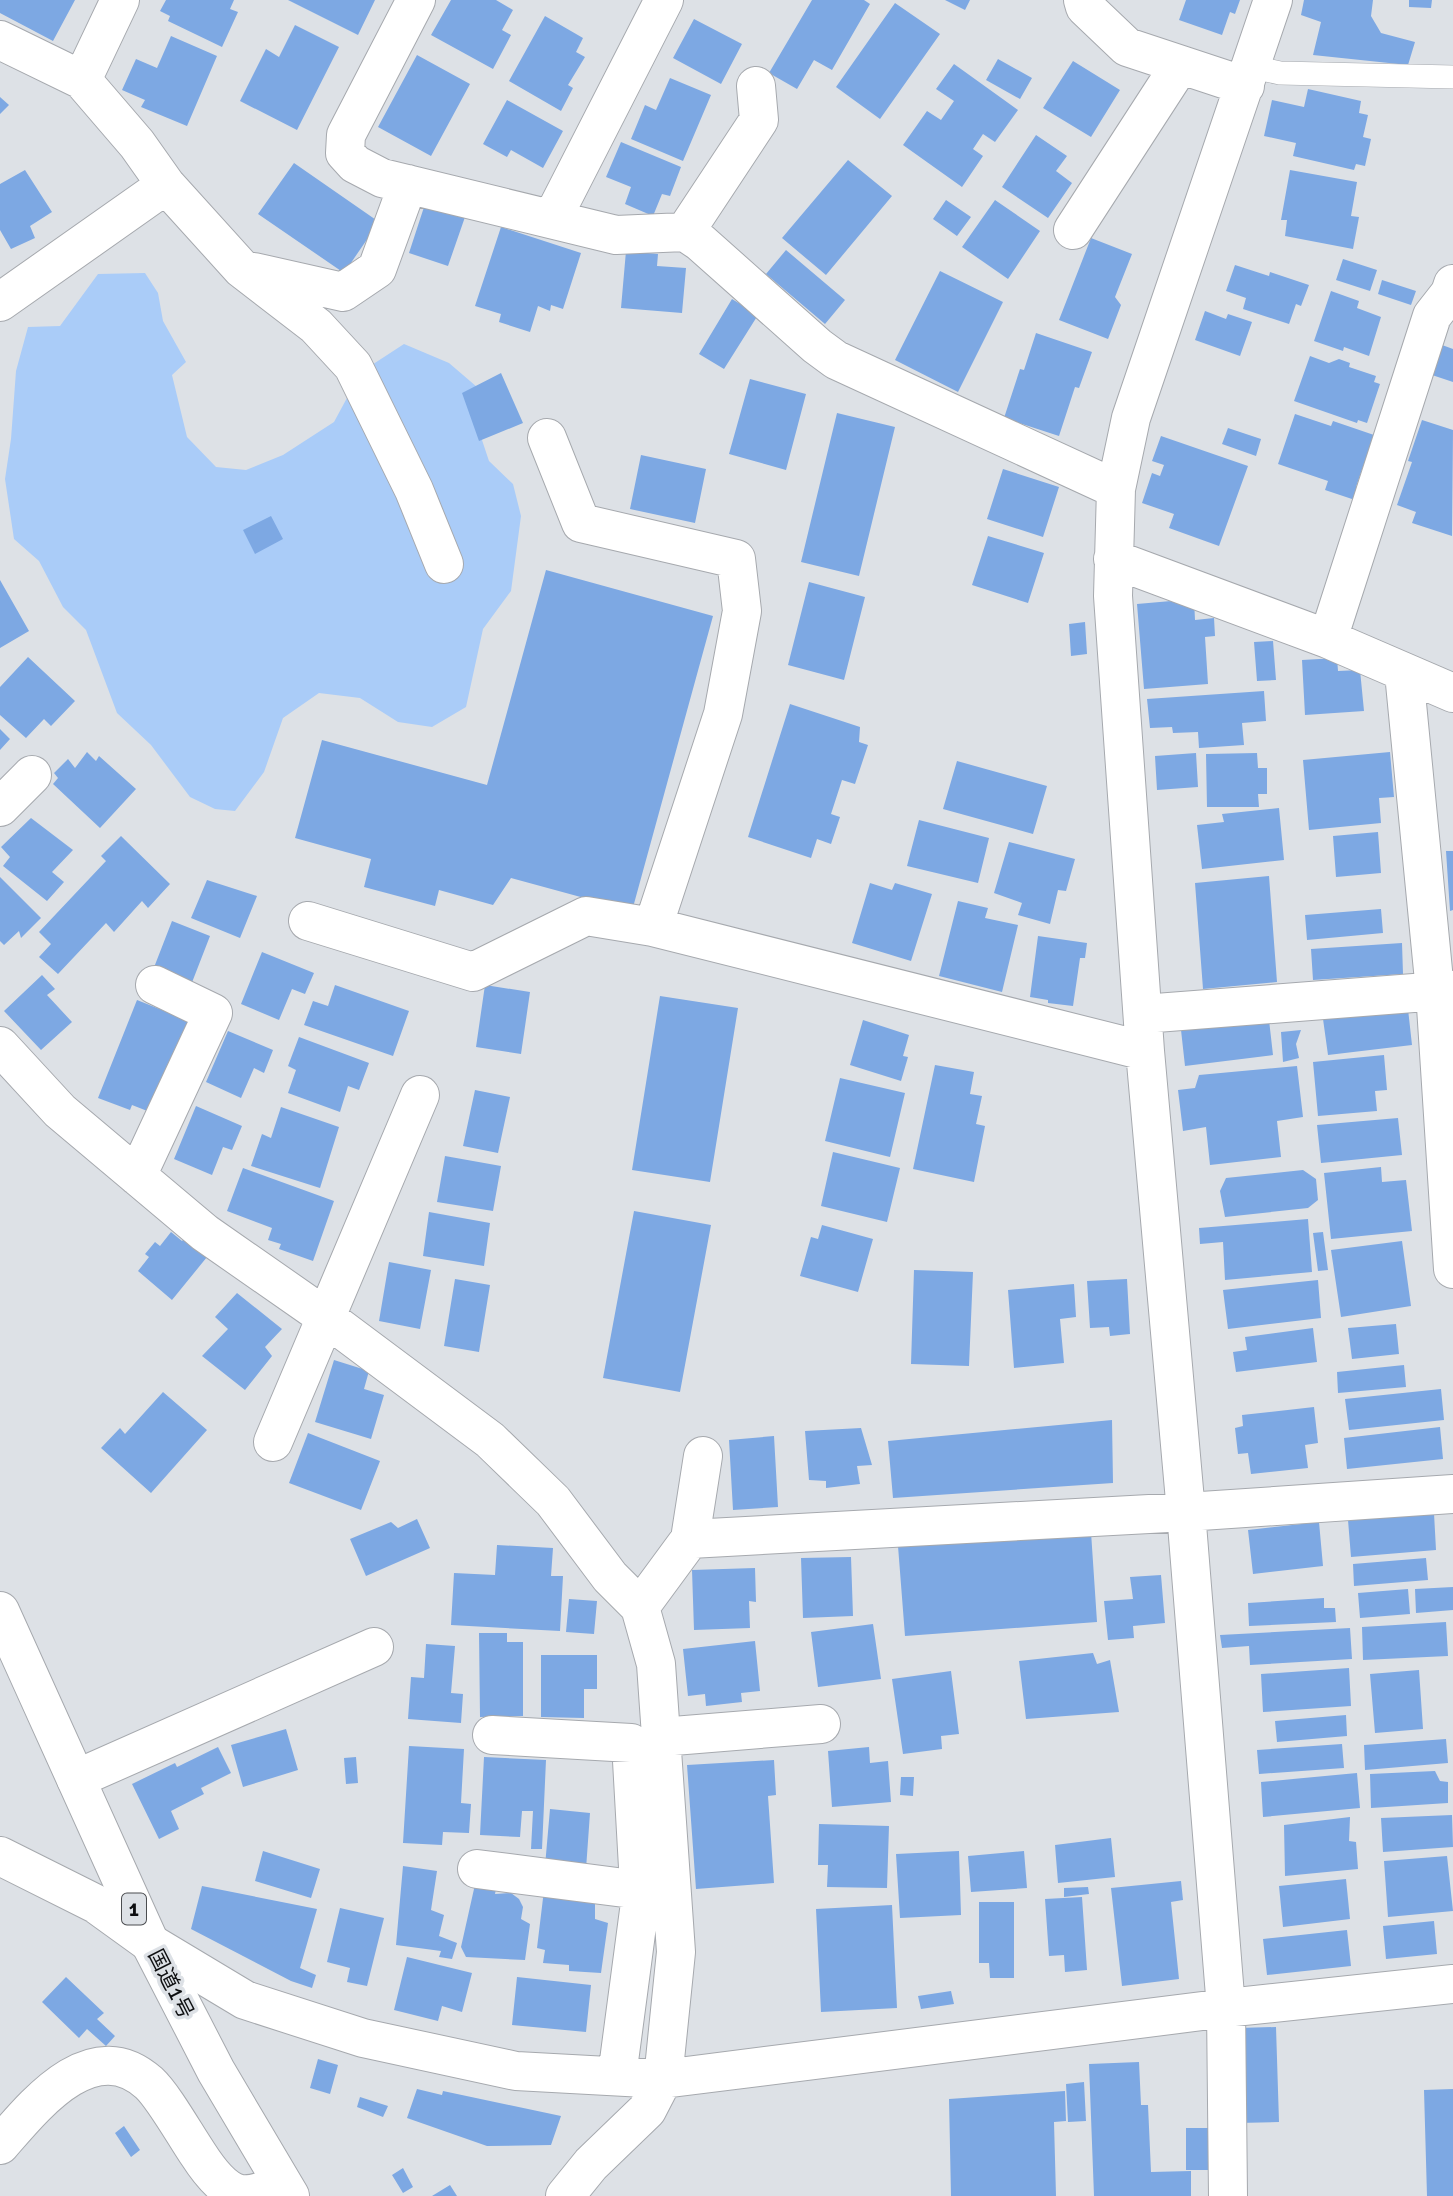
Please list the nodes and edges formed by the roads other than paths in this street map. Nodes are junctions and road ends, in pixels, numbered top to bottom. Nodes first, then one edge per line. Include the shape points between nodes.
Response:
1 (120, 0) edge
2 (416, 0) edge
3 (664, 0) edge
4 (1083, 0) edge
5 (1273, 0) edge
6 (0, 40) edge
7 (1181, 65) junction
8 (1453, 76) edge
9 (1248, 77) junction
10 (82, 80) junction
11 (756, 86) dead end
12 (408, 184) junction
13 (166, 185) junction
14 (552, 219) junction
15 (1073, 230) dead end
16 (685, 232) junction
17 (242, 270) junction
18 (1453, 284) edge
19 (0, 302) edge
20 (547, 438) dead end
21 (1116, 489) junction
22 (1113, 559) junction
23 (444, 564) dead end
24 (1328, 639) junction
25 (1405, 673) junction
26 (1453, 693) edge
27 (32, 775) dead end
28 (0, 807) edge
29 (308, 921) dead end
30 (653, 927) junction
31 (155, 985) dead end
32 (1444, 990) edge
33 (1144, 1033) junction
34 (0, 1046) edge
35 (419, 1095) dead end
36 (137, 1176) junction
37 (1453, 1269) edge
38 (324, 1316) junction
39 (273, 1442) dead end
40 (703, 1455) dead end
41 (1453, 1494) edge
42 (1186, 1512) junction
43 (690, 1539) junction
44 (640, 1608) junction
45 (0, 1611) edge
46 (374, 1647) dead end
47 (821, 1724) dead end
48 (492, 1735) dead end
49 (661, 1737) junction
50 (76, 1779) junction
51 (0, 1856) edge
52 (477, 1869) dead end
53 (640, 1890) junction
54 (150, 1943) junction
55 (1453, 1984) edge
56 (1226, 2008) junction
57 (617, 2076) junction
58 (663, 2079) junction
59 (0, 2145) edge
60 (286, 2190) edge
61 (565, 2196) edge
62 (1228, 2196) edge

1 - 10 main road
2 - 12 main road via 346,135 345,153 355,164 382,178
3 - 14 main road
4 - 7 main road via 1127,47
5 - 9 main road
6 - 10 main road
7 - 9 main road
7 - 15 main road
8 - 9 lane via 1280,73
9 - 21 main road via 1131,418
10 - 13 main road
11 - 16 main road via 759,120
12 - 14 main road
12 - 17 main road via 377,269 343,292
13 - 17 main road
13 - 19 main road
14 - 16 main road via 616,235
16 - 21 main road via 836,360
17 - 23 main road via 316,326 354,366
18 - 24 main road via 1432,316
20 - 30 main road via 581,523 736,559 742,611 723,714
21 - 22 main road
22 - 24 main road
22 - 33 main road
24 - 25 main road
25 - 26 main road
25 - 32 main road
27 - 28 main road
29 - 30 main road via 474,972 586,916
30 - 33 main road
31 - 36 main road via 213,1013
32 - 33 main road
32 - 37 main road
33 - 42 main road
34 - 36 main road via 60,1111
35 - 38 main road
36 - 38 main road via 205,1233
38 - 39 main road
38 - 44 main road via 490,1440 553,1501 610,1577
40 - 43 main road
41 - 42 main road
42 - 43 main road
42 - 56 main road
43 - 44 main road
44 - 49 main road via 656,1664
45 - 50 main road, 国道1号 / 1
46 - 50 main road
47 - 49 main road
48 - 53 main road via 631,1743
49 - 58 main road via 676,1952
50 - 54 main road, 国道1号 / 1
51 - 54 main road via 96,1904
52 - 53 main road
53 - 57 main road
54 - 57 main road via 245,2000 363,2038 516,2071
54 - 60 main road, 国道1号 / 1 via 216,2071
55 - 56 main road
56 - 58 main road
56 - 62 main road
57 - 58 main road
58 - 61 main road via 647,2110
59 - 60 main road via 39,2100 66,2080 84,2070 107,2066 132,2071 150,2084 225,2186 241,2194

